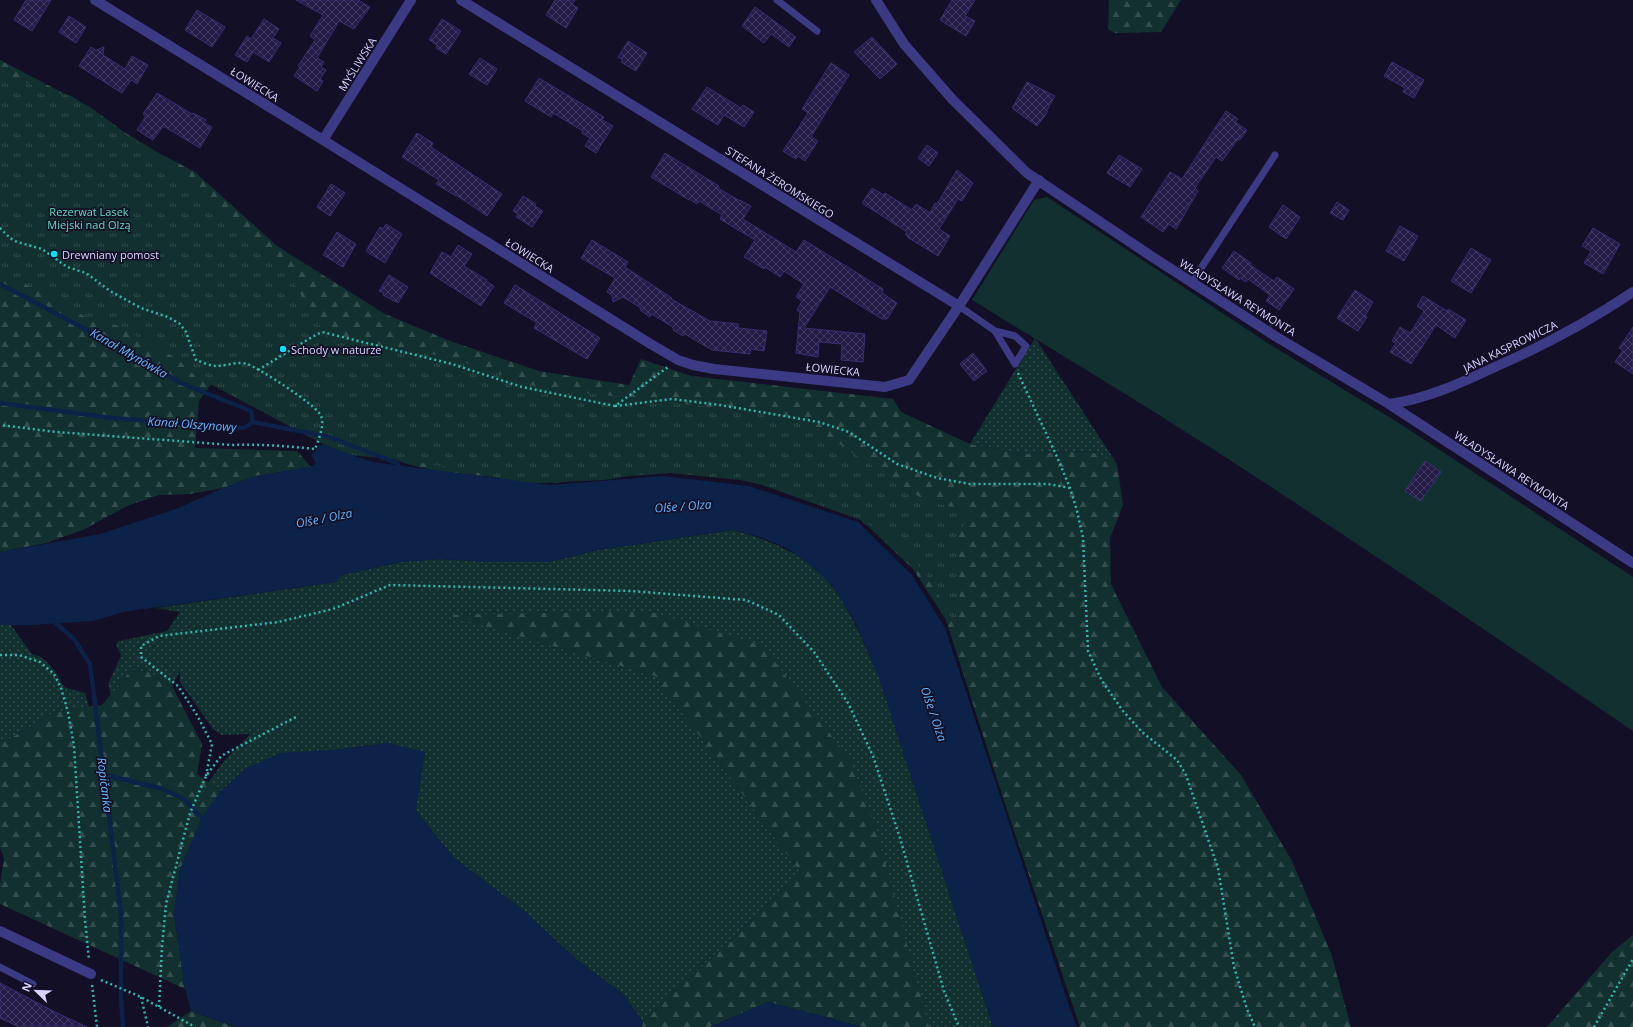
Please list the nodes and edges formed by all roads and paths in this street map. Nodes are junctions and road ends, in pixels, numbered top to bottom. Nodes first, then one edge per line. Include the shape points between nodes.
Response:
1 (95, 0) edge
2 (411, 0) edge
3 (461, 0) edge
4 (777, 0) edge
5 (876, 0) edge
6 (817, 31) dead end
7 (323, 140) junction
8 (1275, 155) dead end
9 (1039, 180) junction
10 (0, 228) edge
11 (1192, 282) junction
12 (1633, 292) edge
13 (959, 306) junction
14 (995, 331) junction
15 (678, 360) junction
16 (1015, 364) junction
17 (258, 370) junction
18 (1389, 404) junction
19 (615, 406) junction
20 (0, 425) edge
21 (1070, 488) junction
22 (1633, 563) edge
23 (0, 655) edge
24 (296, 717) dead end
25 (206, 776) junction
26 (0, 931) edge
27 (1633, 959) edge
28 (0, 967) edge
29 (91, 974) junction
30 (101, 980) dead end
31 (33, 984) dead end
32 (141, 997) junction
33 (159, 1007) junction
34 (97, 1027) edge
35 (148, 1027) edge
36 (195, 1027) edge
37 (959, 1027) edge
38 (1255, 1027) edge
39 (1594, 1027) edge

1 - 7 street, ŁOWIECKA
2 - 7 street, MYŚLIWSKA
3 - 13 street, STEFANA ŻEROMSKIEGO
4 - 6 lane
5 - 9 street, WŁADYSŁAWA REYMONTA via 904,44 952,99 1028,173
7 - 15 street, ŁOWIECKA
8 - 11 lane
9 - 11 street, WŁADYSŁAWA REYMONTA
9 - 13 street
10 - 17 path via 17,242 42,249 67,267 86,273 110,291 141,308 180,324 186,332 196,360 215,366 245,364
11 - 18 street, WŁADYSŁAWA REYMONTA via 1275,336
12 - 18 street, JANA KASPROWICZA via 1543,345 1467,381 1417,398
13 - 14 lane
13 - 15 street, ŁOWIECKA via 909,380 886,387 714,369
14 - 16 lane
14 - 16 lane via 1015,336 1026,346
15 - 19 path
16 - 21 path
17 - 19 path via 322,332 452,364 522,387
17 - 20 path via 320,413 322,426 315,449 258,444 232,446
18 - 22 street, WŁADYSŁAWA REYMONTA
19 - 21 path via 672,399 720,404 819,422 849,432 897,464 937,478 970,484 1048,484
21 - 38 path via 1083,538 1088,651 1102,681 1123,711 1142,732 1177,760 1186,775 1218,868 1234,967
23 - 29 path via 19,655 40,662 54,674 62,694 74,746
24 - 25 path via 221,756
25 - 33 path via 190,813 166,904
25 - 37 path via 212,744 198,715 178,686 141,657 141,646 159,636 278,622 333,609 390,586 631,591 746,600 779,616 814,652 848,703 873,756 900,838 944,991
26 - 29 street
27 - 39 path
28 - 31 lane
29 - 34 path
30 - 32 path
32 - 33 path
32 - 35 path
33 - 36 path

